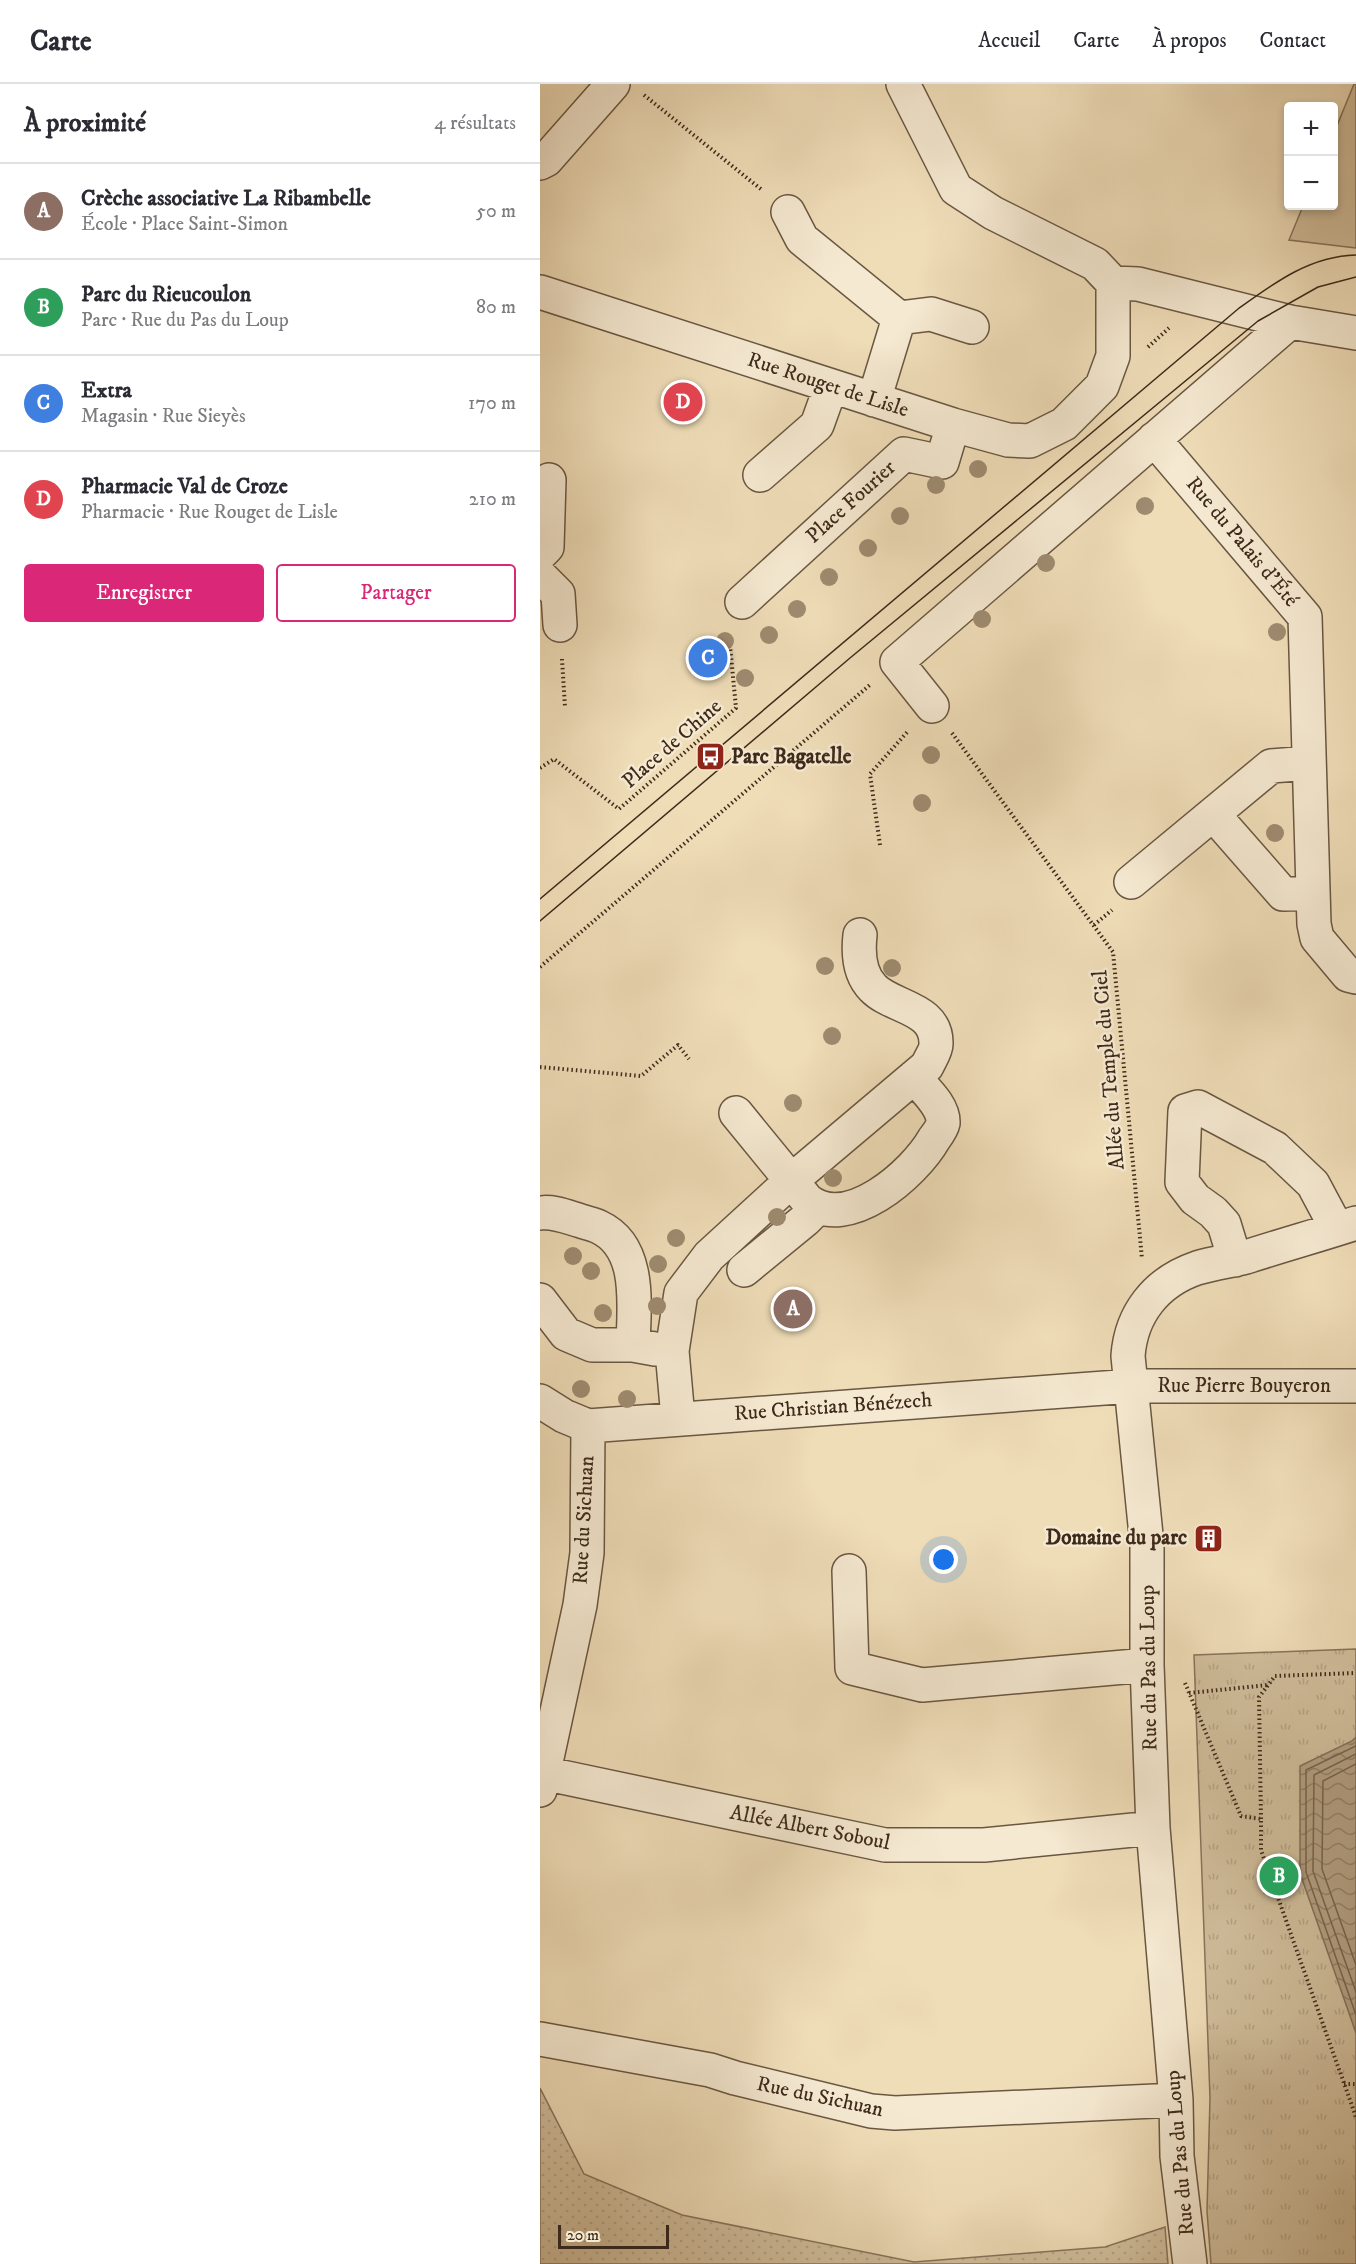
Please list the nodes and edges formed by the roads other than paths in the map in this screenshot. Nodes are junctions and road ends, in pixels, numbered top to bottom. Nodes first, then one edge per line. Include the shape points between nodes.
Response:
1 (903, 84) edge
2 (626, 88) edge
3 (540, 163) edge
4 (788, 212) road end
5 (1113, 283) junction
6 (540, 292) edge
7 (899, 318) junction
8 (1290, 322) junction
9 (972, 327) dead end
10 (1356, 333) edge
11 (831, 386) junction
12 (874, 400) junction
13 (953, 425) junction
14 (1155, 439) junction
15 (760, 475) dead end
16 (549, 480) dead end
17 (540, 554) edge
18 (540, 576) edge
19 (742, 602) road end
20 (560, 625) road end
21 (932, 706) road end
22 (1308, 763) junction
23 (1213, 814) junction
24 (1131, 882) dead end
25 (1313, 893) junction
26 (860, 935) dead end
27 (1356, 977) edge
28 (914, 1077) junction
29 (736, 1113) dead end
30 (792, 1180) junction
31 (817, 1208) junction
32 (540, 1213) edge
33 (1346, 1226) edge
34 (1235, 1260) junction
35 (744, 1270) dead end
36 (540, 1300) edge
37 (633, 1345) junction
38 (672, 1351) junction
39 (1132, 1386) junction
40 (1356, 1386) edge
41 (540, 1401) edge
42 (678, 1419) junction
43 (588, 1425) junction
44 (849, 1572) dead end
45 (1147, 1665) junction
46 (542, 1782) edge
47 (1153, 1828) junction
48 (540, 2039) edge
49 (1176, 2100) junction
50 (1190, 2264) edge

1 - 5 street via 957,189 993,213 1095,264
2 - 3 street
4 - 7 street via 802,239
5 - 8 street via 1138,284
5 - 13 street, Rue Rouget de Lisle via 1113,356 1102,386 1064,424 1030,441 1008,440
6 - 11 street, Rue Rouget de Lisle
7 - 9 street via 931,314
7 - 12 street
8 - 10 street
8 - 14 street
11 - 12 street, Rue Rouget de Lisle
11 - 15 street via 817,425
12 - 13 street, Rue Rouget de Lisle
13 - 19 street, Place Fourier via 942,462 904,454
14 - 21 street via 897,662
14 - 22 street, Rue du Palais d'Été via 1305,617
16 - 17 street via 547,547
18 - 20 street via 558,594
22 - 23 street via 1271,766
22 - 25 street, Rue du Palais d'Été
23 - 24 street
23 - 25 street via 1283,894
25 - 27 street, Rue du Palais d'Été via 1317,938 1348,975
26 - 28 street via 858,951 873,989 920,1014 932,1026 936,1045 927,1066
28 - 30 street
28 - 31 street via 941,1110 943,1124 924,1156 890,1188 859,1205
29 - 30 street
30 - 31 street
30 - 38 street via 709,1256 681,1293
31 - 35 street
32 - 37 street via 549,1212 600,1227 619,1243 635,1286
33 - 34 street, Rue du Pas du Loup
33 - 34 street via 1313,1184 1275,1148 1198,1107 1185,1111 1182,1182 1224,1224
34 - 39 street, Rue du Pas du Loup via 1196,1269 1156,1292 1139,1313 1130,1336
36 - 37 street via 566,1334 592,1346
37 - 38 street
38 - 42 street
39 - 40 street, Rue Pierre Bouyeron
39 - 42 street, Rue Christian Bénézech
39 - 45 street, Rue du Pas du Loup via 1147,1545
41 - 43 street, Rue Christian Bénézech
42 - 43 street, Rue Christian Bénézech
43 - 46 street, Rue du Sichuan via 587,1553 580,1605
44 - 45 street via 852,1668 921,1685
45 - 47 street, Rue du Pas du Loup
46 - 47 street, Allée Albert Soboul via 885,1845 984,1845
47 - 49 street, Rue du Pas du Loup
48 - 49 street, Rue du Sichuan via 710,2070 871,2111
49 - 50 street, Rue du Pas du Loup via 1177,2156

